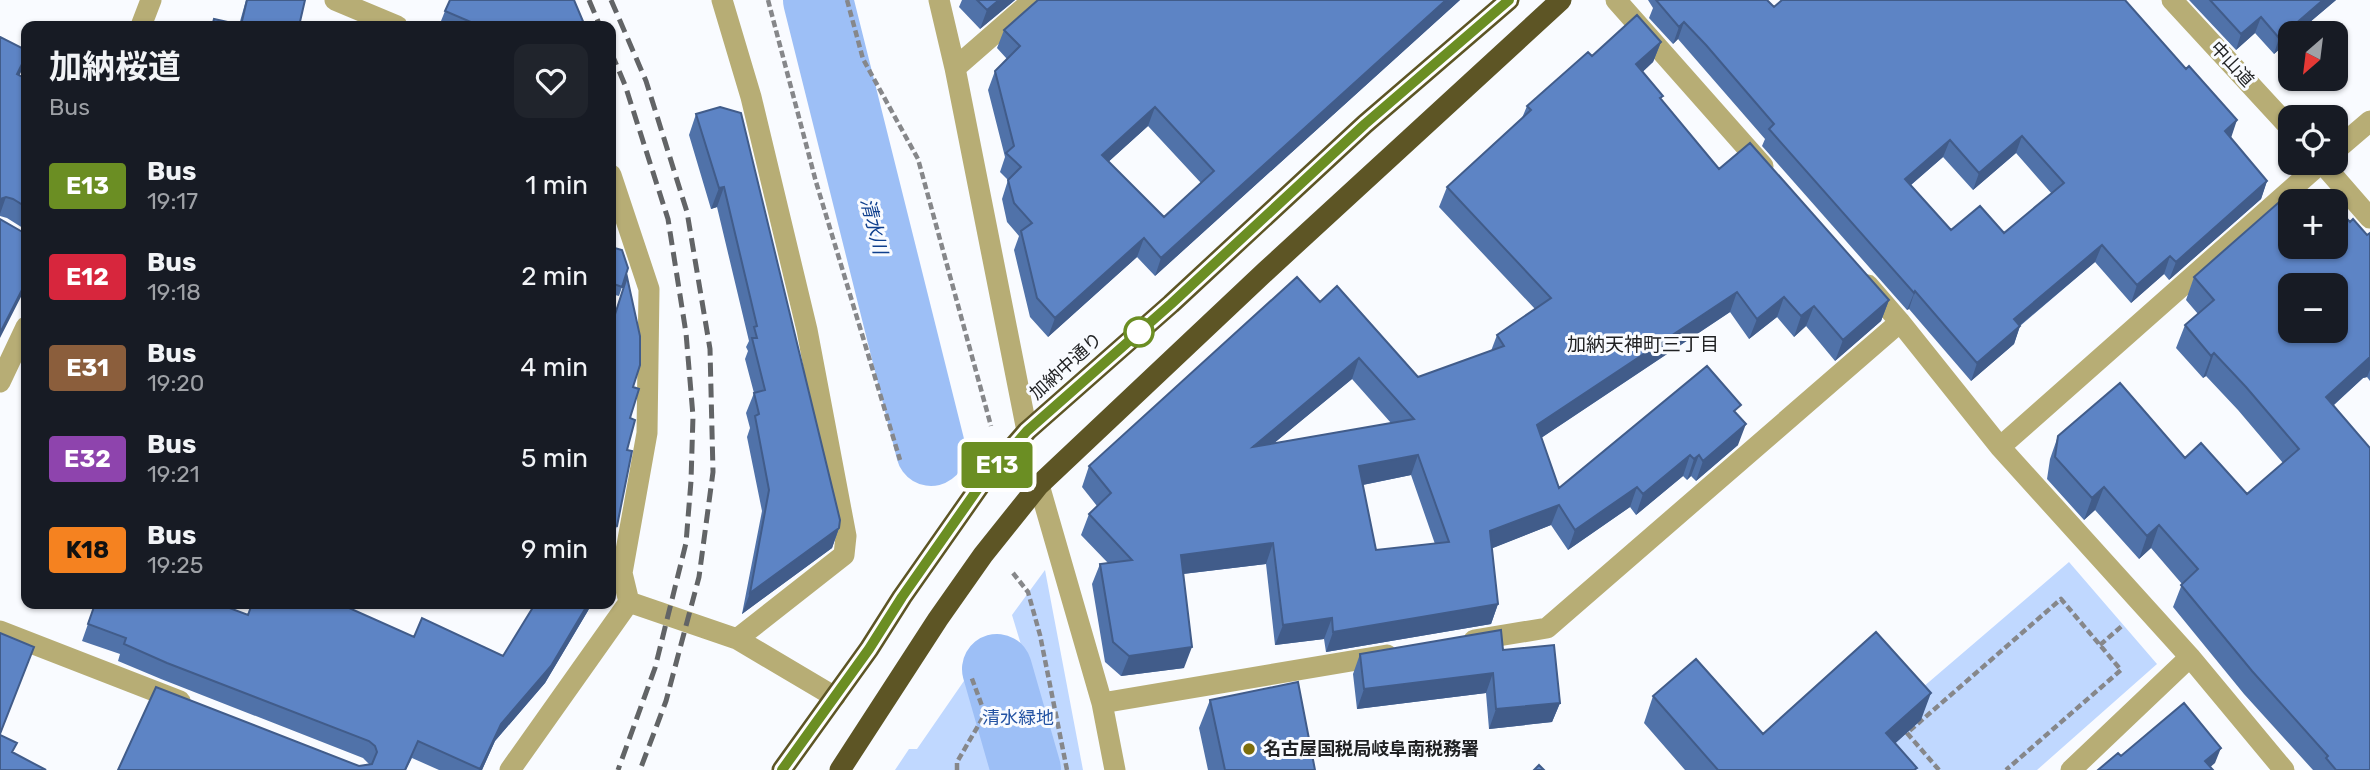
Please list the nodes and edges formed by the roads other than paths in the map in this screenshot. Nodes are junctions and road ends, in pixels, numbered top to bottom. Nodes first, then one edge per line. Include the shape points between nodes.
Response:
1 (151, 0) edge
2 (335, 0) edge
3 (722, 0) edge
4 (939, 0) edge
5 (1033, 0) edge
6 (1509, 0) edge
7 (1561, 0) edge
8 (1616, 0) edge
9 (2172, 0) edge
10 (143, 21) edge
11 (385, 21) edge
12 (955, 68) junction
13 (2278, 114) edge
14 (2370, 121) edge
15 (2348, 140) edge
16 (2308, 175) edge
17 (2332, 175) edge
18 (1772, 176) edge
19 (616, 190) edge
20 (2370, 218) edge
21 (1854, 270) edge
22 (1900, 322) junction
23 (21, 338) edge
24 (0, 382) edge
25 (1027, 431) junction
26 (2000, 447) junction
27 (1040, 485) junction
28 (616, 570) edge
29 (629, 602) junction
30 (0, 631) edge
31 (737, 639) junction
32 (1453, 644) edge
33 (1412, 650) edge
34 (2190, 657) junction
35 (835, 697) junction
36 (1102, 703) junction
37 (205, 710) edge
38 (510, 770) edge
39 (782, 770) edge
40 (840, 770) edge
41 (1115, 770) edge
42 (2071, 770) edge
43 (2284, 770) edge

1 - 10 street
2 - 11 street
3 - 31 street via 751,97 807,330 846,536 844,555
4 - 12 street
5 - 12 street
6 - 25 highway, 加納中通り via 1365,124
7 - 27 highway
8 - 18 street
9 - 13 street, 中山道
12 - 25 street
14 - 15 street
16 - 26 street
17 - 20 street
19 - 28 street via 649,289 647,433
21 - 22 street
22 - 26 street
22 - 32 street via 1547,628
23 - 24 street
25 - 35 highway, 加納中通り via 984,480
26 - 34 street
27 - 36 street
27 - 40 highway via 944,610
28 - 29 street
29 - 31 street
29 - 38 street
30 - 37 street
31 - 35 street
33 - 36 street
34 - 42 street
34 - 43 street
35 - 39 highway, 加納中通り
36 - 41 street

